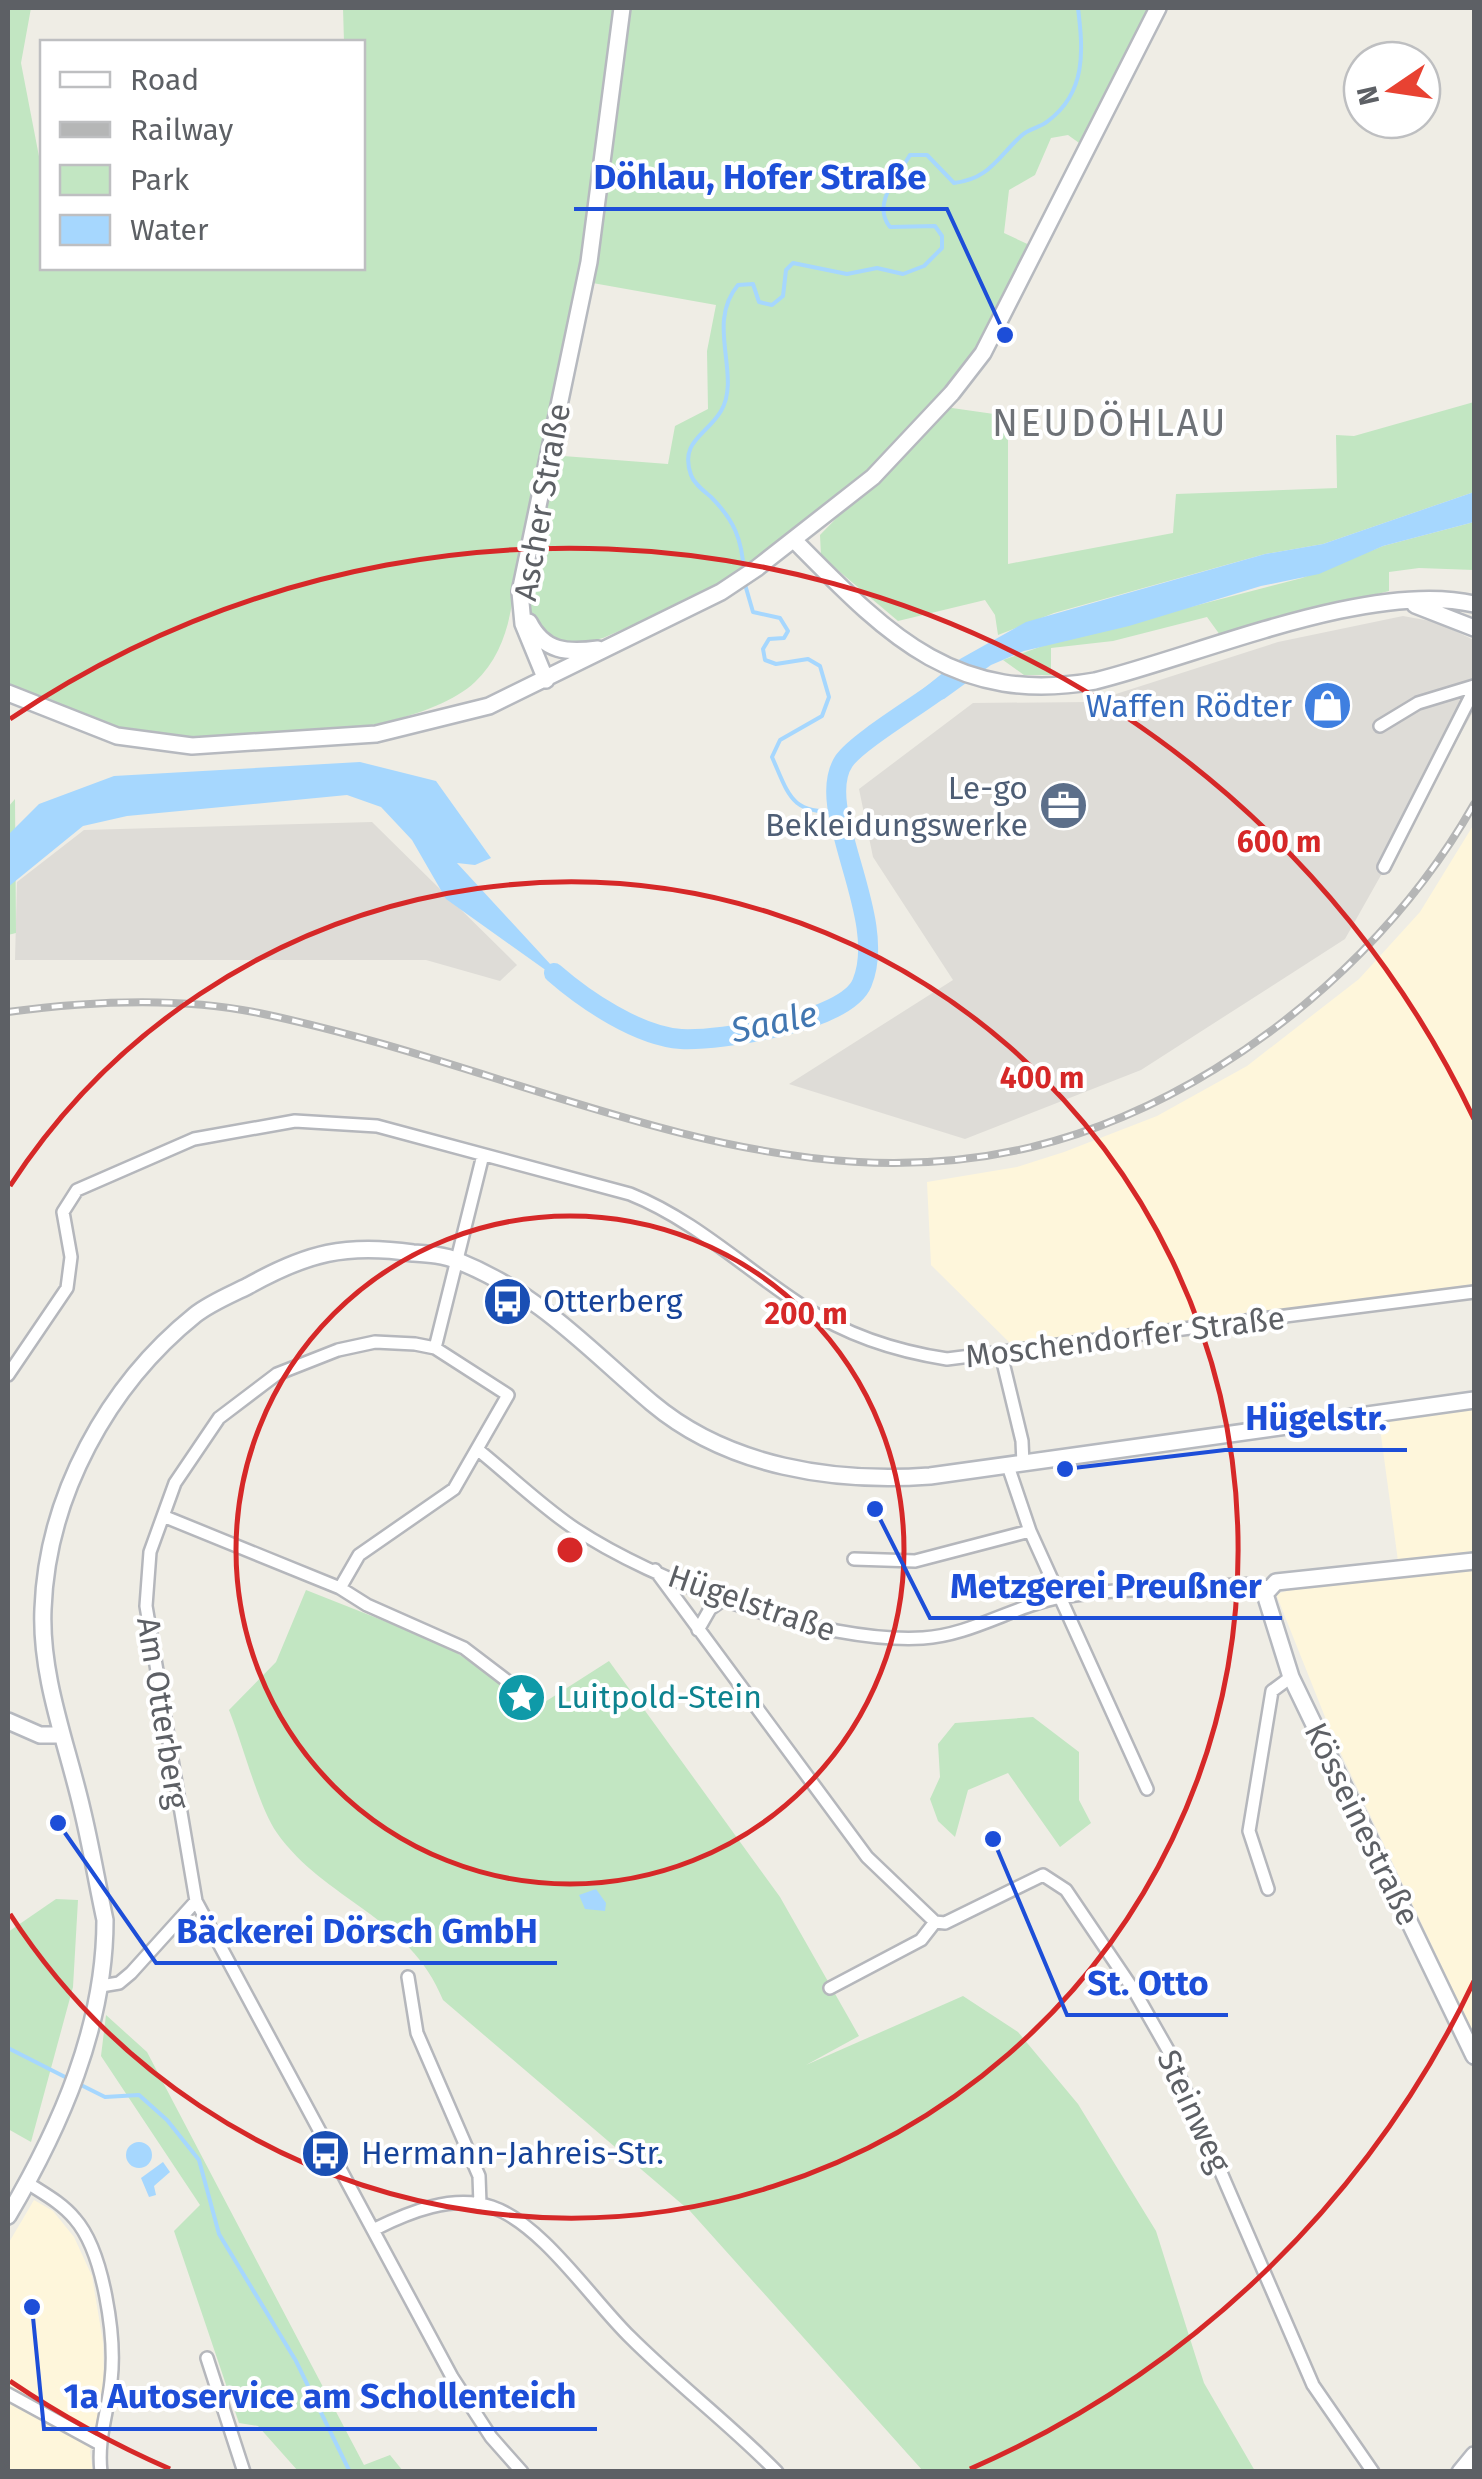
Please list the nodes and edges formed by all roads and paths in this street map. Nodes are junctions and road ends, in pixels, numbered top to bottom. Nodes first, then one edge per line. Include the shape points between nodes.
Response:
1 (622, 8) edge
2 (1158, 8) edge
3 (794, 540) junction
4 (520, 592) junction
5 (1406, 603) junction
6 (1474, 604) edge
7 (1474, 628) edge
8 (612, 648) junction
9 (546, 680) junction
10 (1474, 688) edge
11 (8, 693) edge
12 (1380, 726) dead end
13 (1384, 867) dead end
14 (483, 1155) junction
15 (456, 1260) junction
16 (1474, 1292) edge
17 (435, 1348) junction
18 (1001, 1354) junction
19 (8, 1376) edge
20 (1474, 1400) edge
21 (477, 1448) junction
22 (1015, 1465) junction
23 (163, 1516) junction
24 (1030, 1532) junction
25 (854, 1559) dead end
26 (1474, 1561) edge
27 (655, 1570) junction
28 (340, 1588) junction
29 (1268, 1588) junction
30 (1060, 1597) junction
31 (724, 1599) junction
32 (698, 1630) junction
33 (1291, 1677) junction
34 (536, 1703) dead end
35 (8, 1721) edge
36 (62, 1736) junction
37 (1147, 1789) dead end
38 (1268, 1889) dead end
39 (196, 1901) junction
40 (935, 1922) junction
41 (408, 1977) dead end
42 (101, 1986) junction
43 (830, 1988) dead end
44 (1474, 2056) edge
45 (26, 2182) junction
46 (480, 2204) junction
47 (8, 2216) edge
48 (375, 2230) junction
49 (207, 2358) dead end
50 (8, 2394) edge
51 (98, 2442) junction
52 (1474, 2455) edge
53 (101, 2472) edge
54 (244, 2472) edge
55 (522, 2472) edge
56 (776, 2472) edge
57 (1374, 2472) edge
58 (1460, 2472) edge

1 - 4 street, Ascher Straße via 589,262
2 - 3 street via 983,353 903,447
3 - 5 street via 920,654 1005,686 1096,681 1345,611
3 - 8 street via 721,592
4 - 8 street via 541,641 569,652
4 - 9 street, Ascher Straße via 523,624
5 - 6 street
5 - 7 street
8 - 9 street
9 - 11 street via 430,723 256,745 192,746 118,736
10 - 12 street via 1418,703
10 - 13 street
14 - 15 street
14 - 18 street, Moschendorfer Straße via 664,1208 806,1308 877,1344 947,1359
14 - 19 street, Moschendorfer Straße via 377,1126 295,1122 194,1139 112,1171 66,1204 67,1288
15 - 17 street
15 - 22 street via 552,1312 653,1404 698,1434 784,1468 868,1481
15 - 36 street via 366,1246 324,1252 198,1313 160,1346 91,1439 57,1524 42,1611
16 - 18 street, Moschendorfer Straße
17 - 21 street, Am Otterberg via 508,1395
17 - 23 street, Am Otterberg via 375,1342 277,1374 219,1418 175,1483
18 - 22 street via 1022,1441
20 - 22 street
21 - 27 street, Hügelstraße via 573,1527
21 - 28 street via 454,1489 373,1543
22 - 24 street
23 - 28 street
23 - 39 street, Am Otterberg via 150,1552 147,1622
24 - 25 street via 915,1561
24 - 30 street
26 - 29 street
27 - 31 street, Hügelstraße
27 - 32 street
28 - 34 street via 464,1648
29 - 30 street, Hügelstraße
29 - 33 street, Kösseinestraße via 1276,1642
30 - 31 street, Hügelstraße via 926,1638 862,1638
30 - 37 street
31 - 32 street
32 - 40 street via 867,1857
33 - 38 street via 1272,1691 1250,1809 1253,1853
33 - 44 street, Kösseinestraße
35 - 36 street
36 - 42 street via 105,1920
39 - 42 street via 119,1983
39 - 48 street, Am Otterberg
40 - 43 street, Steinweg via 921,1940
40 - 57 street, Steinweg via 1043,1875 1066,1890 1168,2050 1314,2385
41 - 46 street via 417,2034 479,2176
42 - 45 street via 69,2096
45 - 47 street
45 - 51 street via 74,2217 92,2244 112,2352
46 - 48 street via 428,2207
46 - 56 street via 547,2246 631,2338
48 - 55 street, Am Otterberg via 452,2377
49 - 54 street
50 - 51 street
51 - 53 street
52 - 58 street

